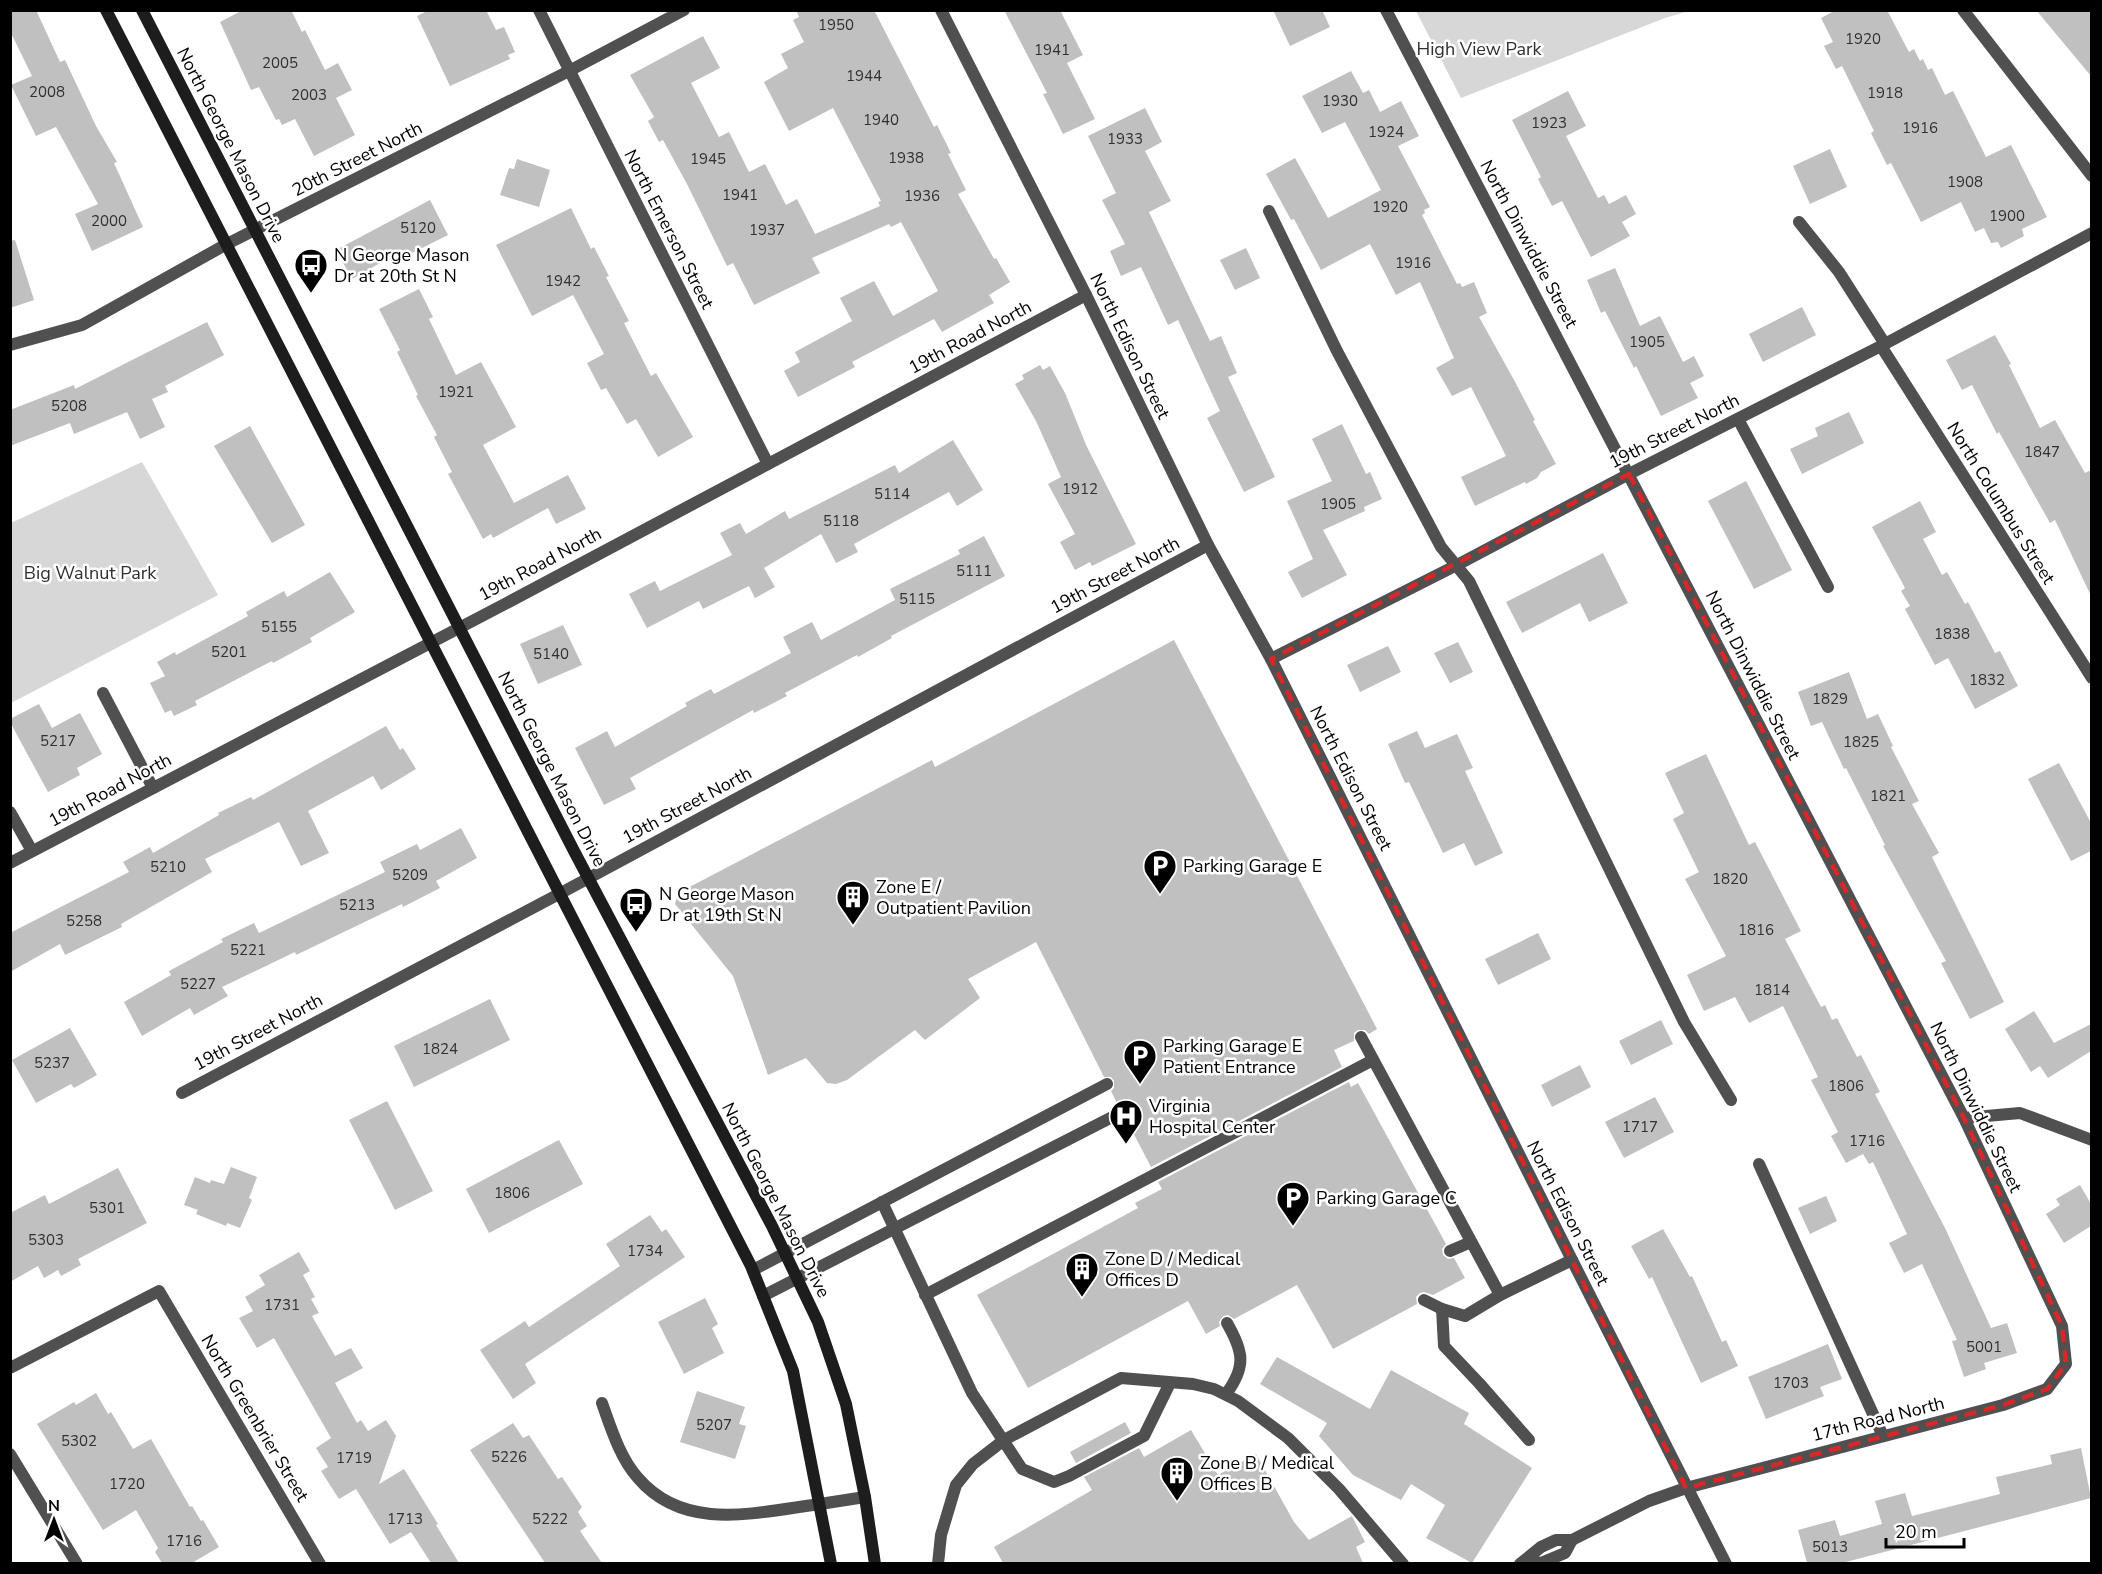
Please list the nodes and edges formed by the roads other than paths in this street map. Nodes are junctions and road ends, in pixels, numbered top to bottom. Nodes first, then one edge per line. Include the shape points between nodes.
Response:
1 (106, 10) edge
2 (142, 10) edge
3 (539, 10) edge
4 (684, 10) edge
5 (941, 10) edge
6 (1386, 10) edge
7 (1963, 10) edge
8 (570, 71) junction
9 (2091, 176) edge
10 (1269, 211) dead end
11 (1799, 222) dead end
12 (255, 231) junction
13 (2091, 233) edge
14 (225, 245) junction
15 (1086, 295) junction
16 (10, 345) edge
17 (1883, 345) junction
18 (1738, 419) junction
19 (768, 464) junction
20 (1629, 474) junction
21 (1208, 545) junction
22 (1457, 565) junction
23 (1828, 587) dead end
24 (459, 627) junction
25 (430, 642) junction
26 (1271, 658) junction
27 (2091, 678) edge
28 (103, 693) dead end
29 (153, 788) junction
30 (10, 812) edge
31 (32, 851) junction
32 (10, 863) edge
33 (588, 878) junction
34 (559, 894) junction
35 (1361, 1037) dead end
36 (1373, 1059) junction
37 (1107, 1084) dead end
38 (182, 1093) dead end
39 (1731, 1100) dead end
40 (1122, 1112) dead end
41 (1964, 1118) junction
42 (2091, 1140) edge
43 (1760, 1164) dead end
44 (882, 1202) junction
45 (894, 1229) junction
46 (1471, 1242) junction
47 (1450, 1251) dead end
48 (784, 1254) junction
49 (1572, 1260) junction
50 (753, 1270) junction
51 (796, 1279) junction
52 (925, 1295) junction
53 (1500, 1295) junction
54 (763, 1296) junction
55 (1424, 1300) dead end
56 (1442, 1310) junction
57 (1227, 1323) dead end
58 (2066, 1364) joint
59 (10, 1368) edge
60 (1170, 1383) junction
61 (1226, 1394) junction
62 (602, 1403) dead end
63 (1882, 1436) junction
64 (1004, 1440) junction
65 (1529, 1440) dead end
66 (10, 1454) edge
67 (1686, 1488) junction
68 (865, 1497) junction
69 (820, 1504) junction
70 (1523, 1562) edge
71 (77, 1563) edge
72 (320, 1563) edge
73 (831, 1563) edge
74 (875, 1563) edge
75 (938, 1563) edge
76 (1403, 1563) edge
77 (1726, 1563) edge

1 - 14 main road
2 - 12 main road, North George Mason Drive
3 - 8 street, North Emerson Street
4 - 8 street, 20th Street North
5 - 15 street, North Edison Street
6 - 20 street, North Dinwiddie Street
7 - 9 street
8 - 12 street, 20th Street North
8 - 19 street, North Emerson Street
10 - 22 street via 1348,372 1441,547
11 - 17 street, North Columbus Street via 1839,272
12 - 14 street, 20th Street North
12 - 24 main road, North George Mason Drive
13 - 17 street, 19th Street North
14 - 16 street, 20th Street North via 82,325
14 - 25 main road
15 - 19 street, 19th Road North
15 - 21 street, North Edison Street
17 - 18 street, 19th Street North
17 - 27 street, North Columbus Street
18 - 20 street, 19th Street North
18 - 23 street
19 - 24 street, 19th Road North
20 - 22 street, 19th Street North
20 - 41 street, North Dinwiddie Street
21 - 26 street, North Edison Street
21 - 33 street, 19th Street North
22 - 26 street, 19th Street North
22 - 39 street via 1469,581 1684,1022
24 - 25 street, 19th Road North
24 - 33 main road, North George Mason Drive
25 - 29 street, 19th Road North
25 - 34 main road
26 - 49 street, North Edison Street
28 - 29 street
29 - 31 street, 19th Road North
30 - 31 street
31 - 32 street, 19th Road North
33 - 34 street, 19th Street North
33 - 48 main road, North George Mason Drive
34 - 38 street, 19th Street North
34 - 50 main road
35 - 36 street
36 - 46 street
36 - 52 street
37 - 44 street
40 - 45 street
41 - 42 street via 2020,1113
41 - 58 street, North Dinwiddie Street via 2062,1326
43 - 63 street
44 - 45 street
44 - 48 street
45 - 51 street
45 - 52 street
46 - 47 street
46 - 53 street
48 - 50 street
48 - 51 main road, North George Mason Drive
49 - 53 street
49 - 67 street, North Edison Street
50 - 54 main road
51 - 54 street
51 - 68 main road, North George Mason Drive via 820,1326 846,1404
52 - 64 street via 972,1393
53 - 56 street via 1465,1316
54 - 69 main road via 793,1371
55 - 56 street
56 - 65 street via 1444,1347
57 - 61 street via 1241,1353 1240,1372
58 - 63 street, 17th Road North via 2047,1389 2003,1405
59 - 72 street, North Greenbrier Street via 159,1291
60 - 61 street via 1193,1384
60 - 64 street via 1121,1378
60 - 64 street via 1144,1436 1054,1482 1022,1469
61 - 76 street via 1288,1438 1339,1489
62 - 69 street via 617,1443 637,1477 660,1499 692,1512 726,1516
63 - 67 street, 17th Road North
64 - 75 street via 973,1464 956,1485 941,1535
66 - 71 street
67 - 70 street, 17th Road North via 1648,1501 1572,1540 1559,1556 1541,1563
67 - 77 street, North Edison Street
68 - 69 street
68 - 74 main road, North George Mason Drive
69 - 73 main road

